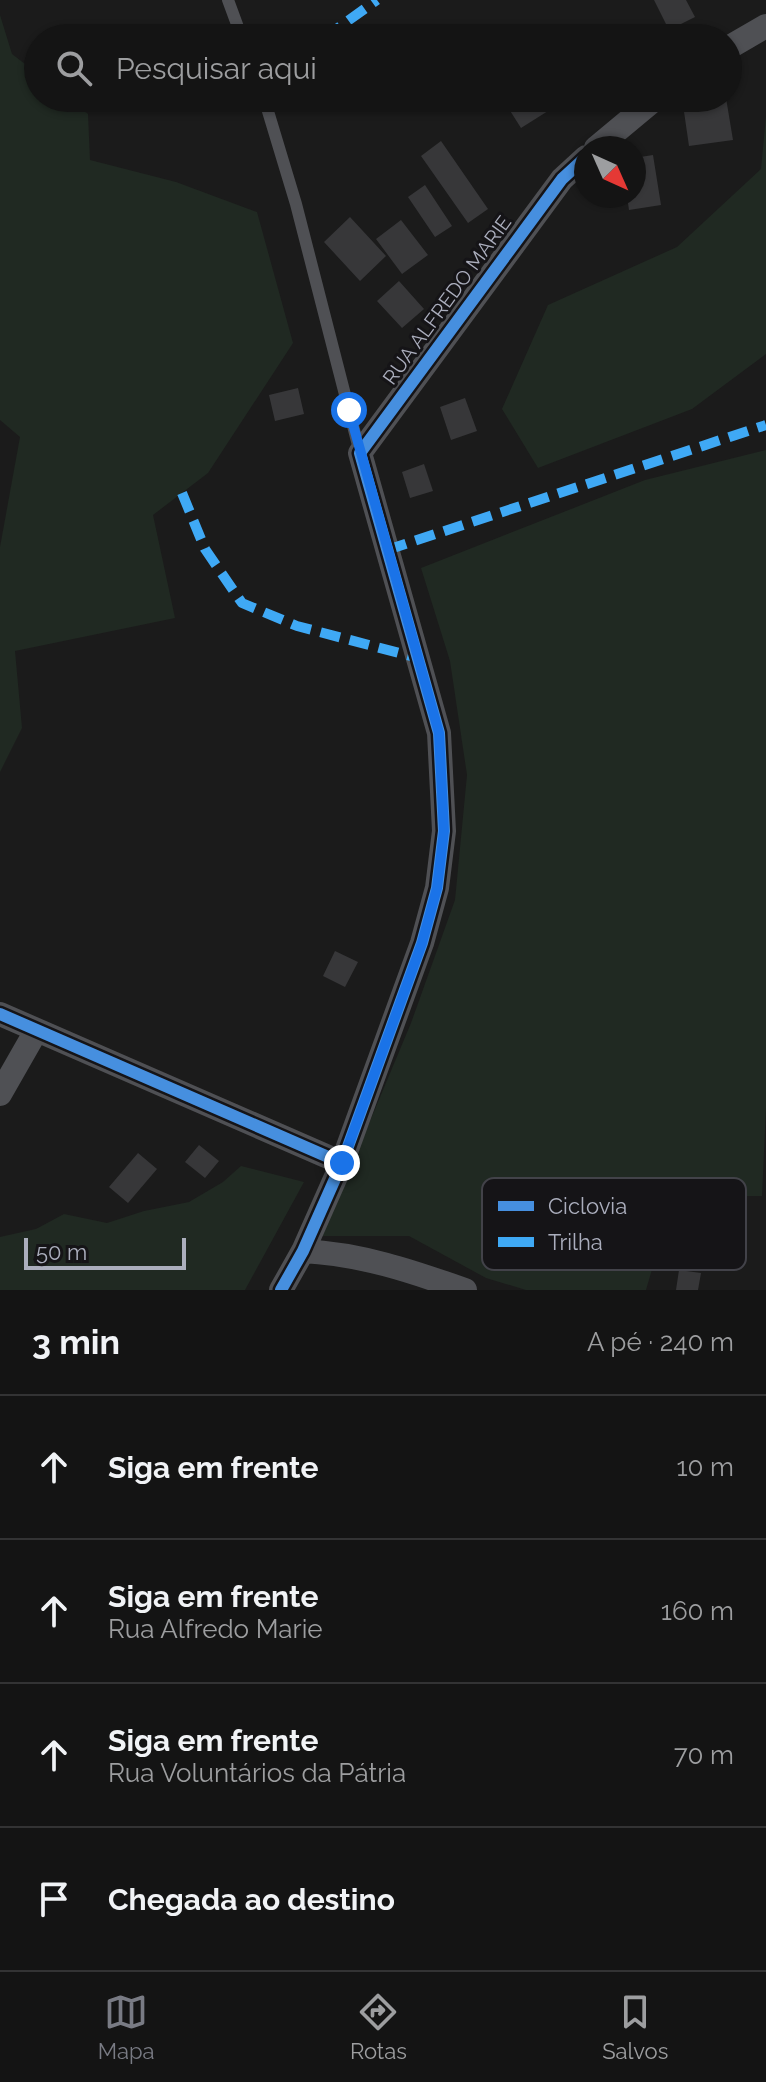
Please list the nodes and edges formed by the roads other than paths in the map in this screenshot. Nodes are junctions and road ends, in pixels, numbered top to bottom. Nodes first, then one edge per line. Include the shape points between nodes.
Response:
1 (228, 0) edge
2 (237, 24) edge
3 (766, 26) edge
4 (742, 40) edge
5 (268, 112) edge
6 (639, 112) edge
7 (610, 136) edge
8 (574, 168) edge
9 (360, 453) junction
10 (0, 1014) edge
11 (36, 1031) junction
12 (0, 1094) edge
13 (342, 1163) junction
14 (303, 1251) junction
15 (281, 1290) edge
16 (465, 1290) edge

1 - 2 lane
3 - 4 street
5 - 9 lane
6 - 7 street
8 - 9 street, RUA ALFREDO MARIE
9 - 13 street via 439,733 444,831 437,888 422,943
10 - 11 street
11 - 12 street
11 - 13 street
13 - 14 street
14 - 15 street
14 - 16 street via 392,1265

